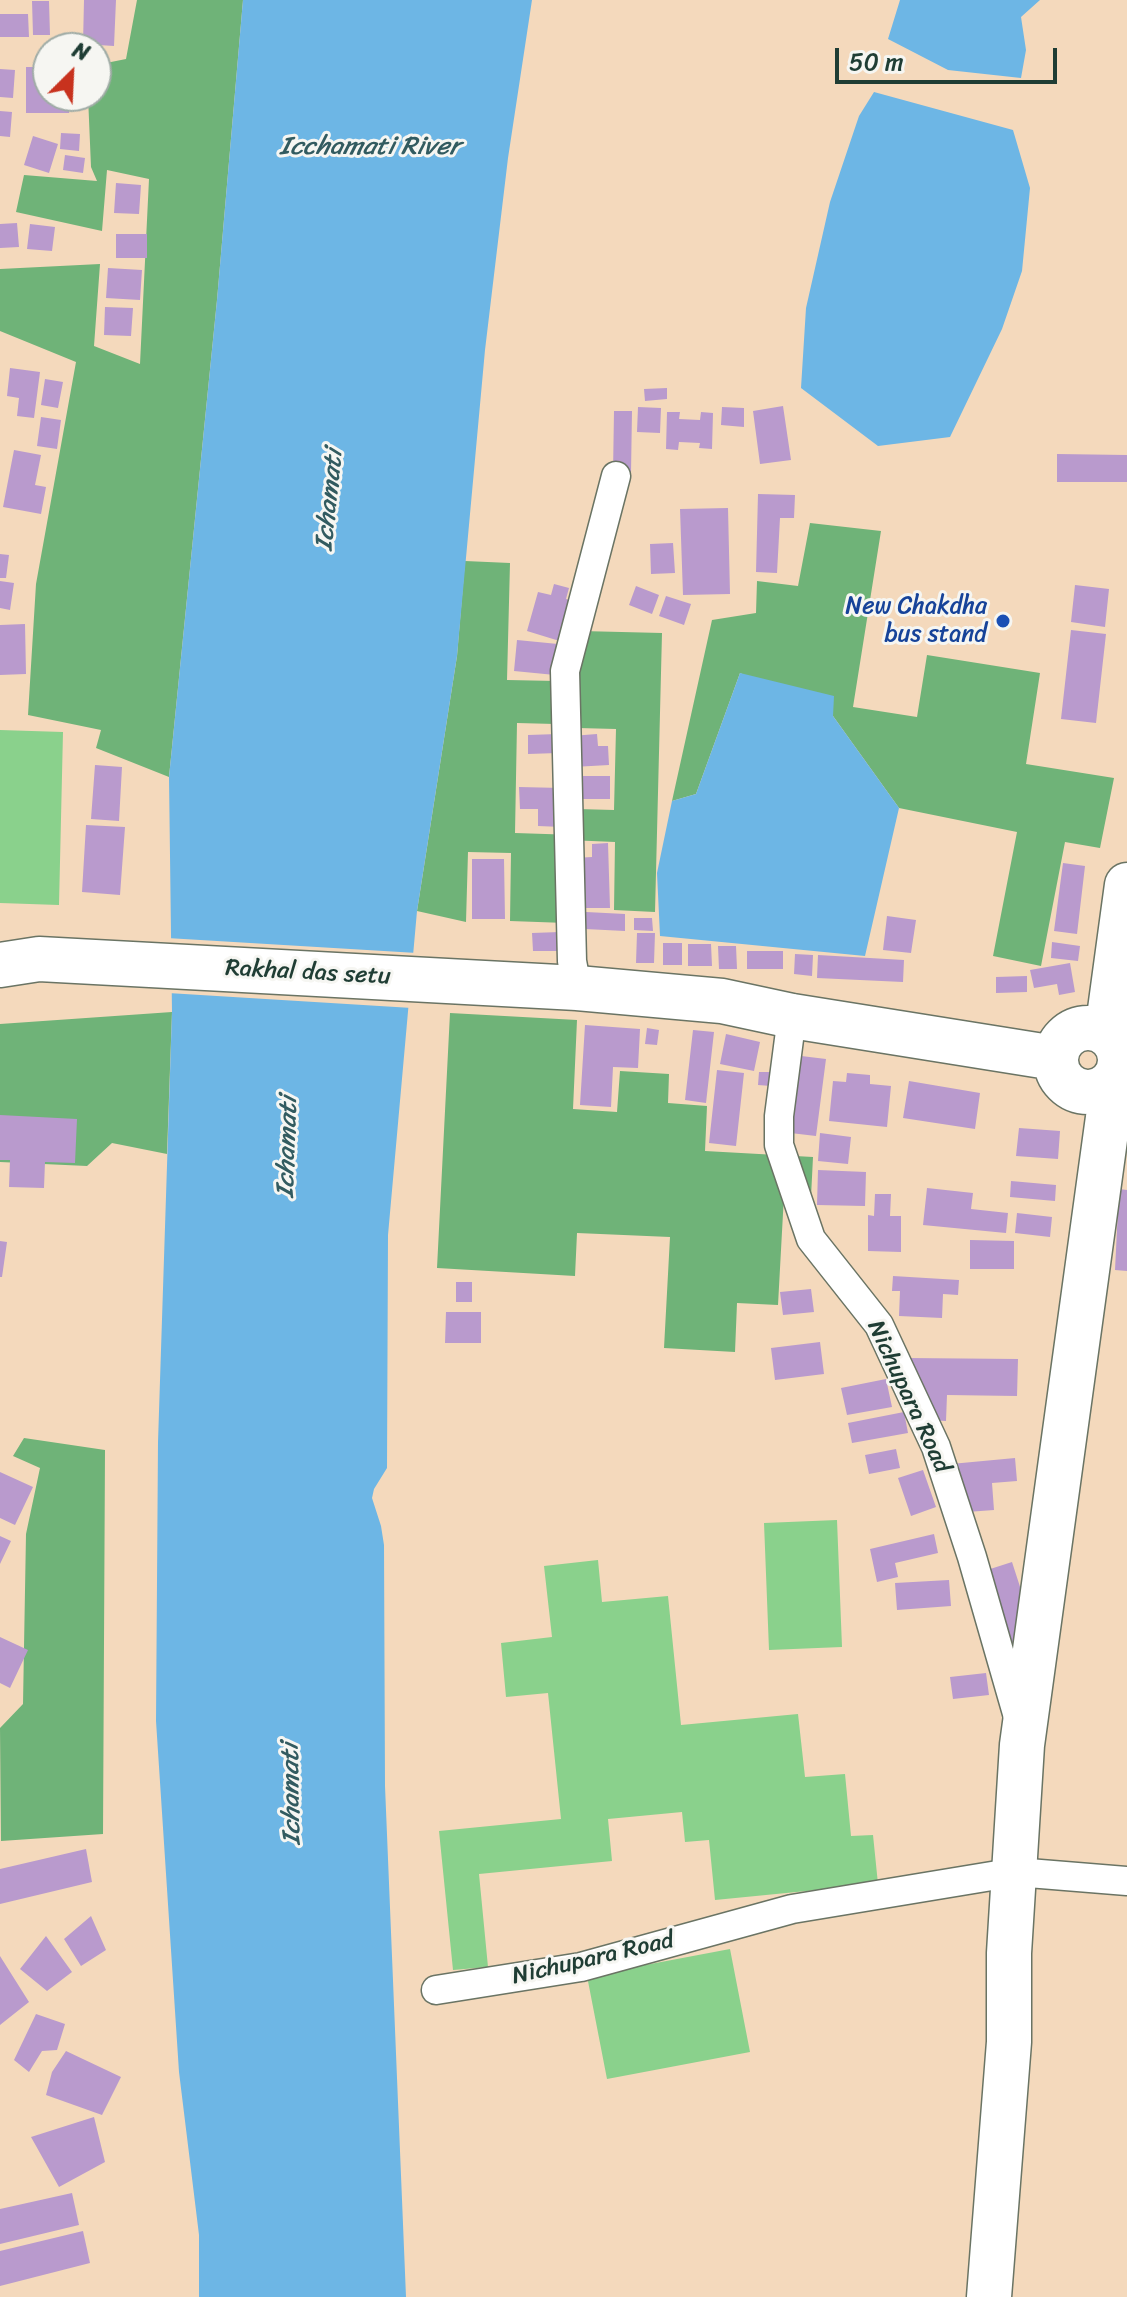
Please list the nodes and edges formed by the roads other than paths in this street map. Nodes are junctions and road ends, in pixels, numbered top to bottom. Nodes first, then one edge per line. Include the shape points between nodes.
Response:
1 (616, 476) dead end
2 (1127, 885) edge
3 (19, 962) edge
4 (571, 988) junction
5 (792, 1016) junction
6 (1117, 1061) edge
7 (1022, 1745) junction
8 (1016, 1872) junction
9 (1127, 1881) edge
10 (436, 1990) dead end
11 (989, 2297) edge

1 - 4 street via 565,671
2 - 6 highway
3 - 4 highway, Rakhal das setu
4 - 5 highway, Rakhal das setu via 722,1001
5 - 6 highway, Rakhal das setu via 1055,1058 1060,1041 1073,1030 1090,1027
5 - 7 street, Nichupara Road via 779,1145 811,1239 879,1325 936,1447 1016,1708
6 - 7 highway
7 - 8 highway
8 - 9 street, Nichupara Road
8 - 10 street, Nichupara Road via 792,1909 581,1967
8 - 11 highway

